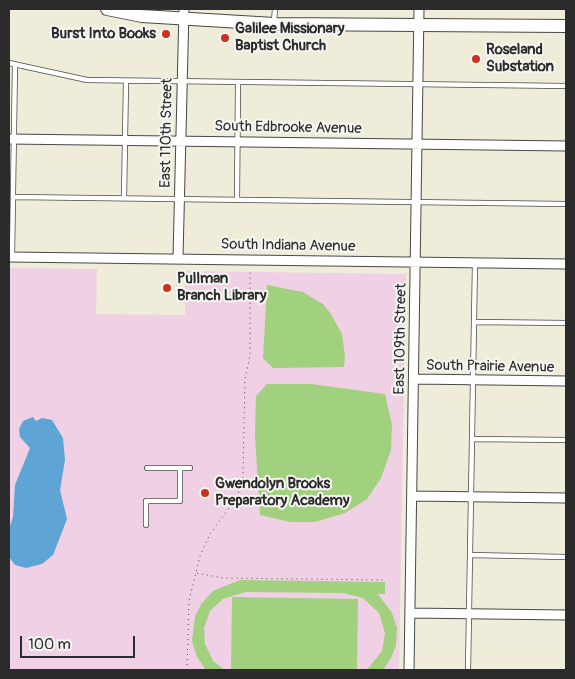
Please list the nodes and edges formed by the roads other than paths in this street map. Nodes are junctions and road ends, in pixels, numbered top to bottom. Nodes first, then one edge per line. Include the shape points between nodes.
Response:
1 (107, 9) edge
2 (275, 9) edge
3 (419, 9) edge
4 (125, 11) edge
5 (184, 14) edge
6 (274, 24) junction
7 (419, 26) junction
8 (566, 26) edge
9 (9, 63) edge
10 (15, 64) junction
11 (126, 81) junction
12 (182, 81) junction
13 (238, 82) junction
14 (418, 84) junction
15 (566, 86) edge
16 (11, 139) edge
17 (125, 140) junction
18 (181, 141) junction
19 (238, 142) junction
20 (417, 144) junction
21 (566, 146) edge
22 (13, 197) junction
23 (124, 198) junction
24 (180, 199) junction
25 (237, 200) junction
26 (416, 202) junction
27 (566, 204) edge
28 (11, 257) edge
29 (178, 258) junction
30 (416, 262) junction
31 (475, 263) junction
32 (566, 264) edge
33 (474, 322) junction
34 (566, 323) edge
35 (414, 379) junction
36 (473, 380) junction
37 (566, 381) edge
38 (472, 439) junction
39 (566, 440) edge
40 (147, 468) dead end
41 (180, 468) junction
42 (190, 468) dead end
43 (412, 496) junction
44 (471, 497) junction
45 (566, 498) edge
46 (146, 525) dead end
47 (470, 555) junction
48 (566, 557) edge
49 (410, 613) junction
50 (469, 614) junction
51 (566, 615) edge
52 (409, 670) edge
53 (468, 670) edge

1 - 4 main road
2 - 6 lane
3 - 7 street, East 109th Street
4 - 5 main road
5 - 6 main road
5 - 12 street, East 110th Street
6 - 7 main road
7 - 8 main road
7 - 14 street, East 109th Street
9 - 10 lane
10 - 11 lane via 88,80
10 - 16 lane
11 - 12 lane
11 - 17 lane
12 - 13 lane
12 - 18 street, East 110th Street
13 - 14 lane
13 - 19 lane
14 - 15 lane
14 - 20 street, East 109th Street
16 - 17 street, South Edbrooke Avenue
16 - 22 lane
17 - 18 street, South Edbrooke Avenue
17 - 23 lane
18 - 19 street, South Edbrooke Avenue
18 - 24 street, East 110th Street
19 - 20 street, South Edbrooke Avenue
19 - 25 lane
20 - 21 street, South Edbrooke Avenue
20 - 26 street, East 109th Street
22 - 23 lane
22 - 28 lane
23 - 24 lane
24 - 25 lane
24 - 29 street, East 110th Street
25 - 26 lane
26 - 27 lane
26 - 30 street, East 109th Street
28 - 29 street, South Indiana Avenue
29 - 30 street, South Indiana Avenue
30 - 31 street, South Indiana Avenue
30 - 35 street, East 109th Street
31 - 32 street, South Indiana Avenue
31 - 33 lane
33 - 34 lane
33 - 36 lane
35 - 36 street, South Prairie Avenue
35 - 43 street, East 109th Street
36 - 37 street, South Prairie Avenue
36 - 38 lane
38 - 39 lane
38 - 44 lane
40 - 41 lane
41 - 42 lane
41 - 46 lane via 180,501 146,501
43 - 44 street
43 - 49 street, East 109th Street
44 - 45 street
44 - 47 lane
47 - 48 lane
47 - 50 lane
49 - 50 street
49 - 52 street, East 109th Street
50 - 51 street
50 - 53 lane

